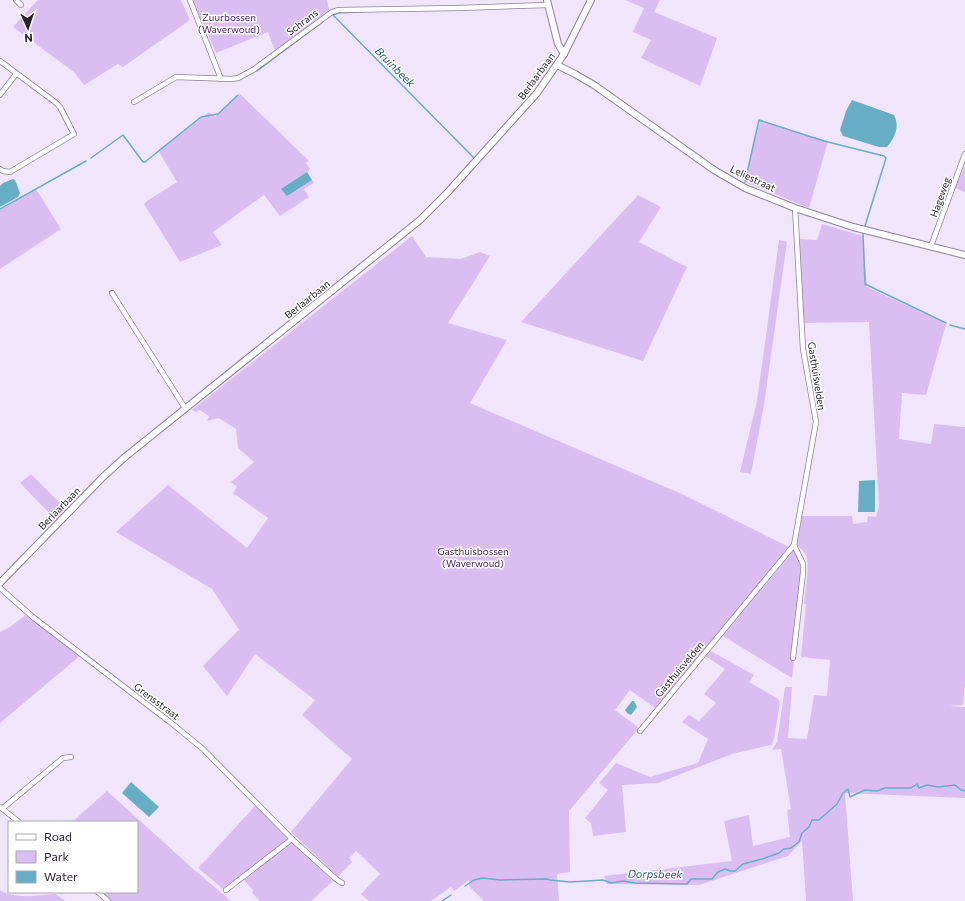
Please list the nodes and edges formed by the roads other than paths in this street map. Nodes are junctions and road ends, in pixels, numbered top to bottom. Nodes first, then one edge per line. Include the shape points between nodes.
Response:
1 (16, 0) edge
2 (190, 0) edge
3 (591, 0) edge
4 (547, 2) edge
5 (21, 5) dead end
6 (564, 54) junction
7 (0, 61) edge
8 (557, 65) junction
9 (16, 74) junction
10 (221, 79) junction
11 (0, 95) edge
12 (134, 102) dead end
13 (965, 154) edge
14 (0, 169) edge
15 (794, 208) junction
16 (931, 246) junction
17 (965, 255) edge
18 (112, 293) dead end
19 (185, 408) junction
20 (794, 545) junction
21 (0, 583) edge
22 (0, 588) edge
23 (793, 658) dead end
24 (640, 731) dead end
25 (71, 757) dead end
26 (2, 808) edge
27 (18, 821) edge
28 (292, 839) junction
29 (342, 883) dead end
30 (226, 890) dead end
31 (99, 893) edge
32 (108, 901) edge

1 - 5 street
2 - 10 street
3 - 6 street, Berlaarbaan
4 - 6 street via 558,44
4 - 10 street, Schrans via 460,8 339,10 332,12 252,70 238,78
6 - 8 street, Berlaarbaan
7 - 9 street
8 - 15 street, Leliestraat via 594,85 714,170 745,188
8 - 19 street, Berlaarbaan via 525,108 420,220
9 - 11 street
9 - 14 street via 60,107 74,134 10,172
10 - 12 street, Schrans via 176,76
13 - 16 street, Hageweg
15 - 16 street, Leliestraat via 853,227
15 - 20 street, Gasthuisvelden via 802,349 816,422
16 - 17 street, Leliestraat
18 - 19 street
19 - 21 street, Berlaarbaan via 103,477
20 - 23 street via 803,564 803,573
20 - 24 street, Gasthuisvelden
22 - 28 street, Grensstraat via 34,618 203,749
25 - 26 street via 63,758
26 - 27 street
28 - 29 street, Grensstraat
28 - 30 street
31 - 32 street

